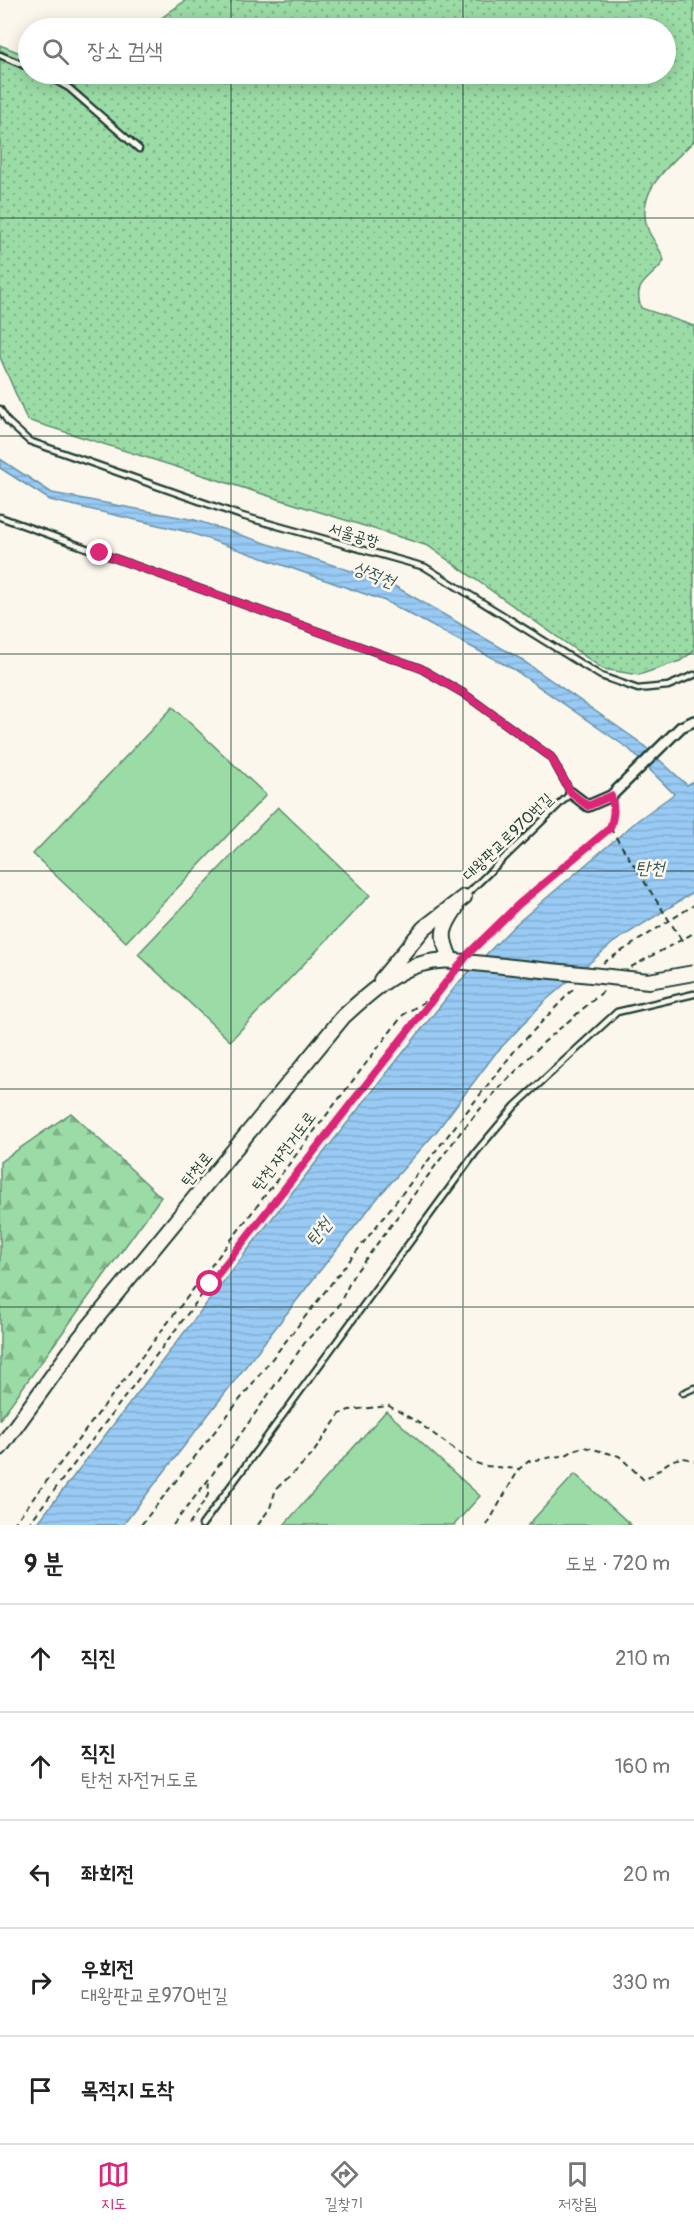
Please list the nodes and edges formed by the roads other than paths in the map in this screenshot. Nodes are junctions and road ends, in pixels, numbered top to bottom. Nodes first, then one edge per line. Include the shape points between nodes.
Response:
1 (0, 56) edge
2 (18, 63) edge
3 (62, 84) edge
4 (139, 149) dead end
5 (0, 409) edge
6 (0, 518) edge
7 (694, 675) edge
8 (694, 721) edge
9 (571, 793) junction
10 (464, 897) junction
11 (454, 964) junction
12 (694, 973) edge
13 (378, 984) junction
14 (694, 994) edge
15 (694, 1388) edge
16 (683, 1393) dead end
17 (0, 1448) edge
18 (202, 1525) edge

1 - 2 lane
3 - 4 lane
5 - 7 lane, 서울공항 via 29,441 242,516 425,567 601,676 638,689 668,686
6 - 9 lane, 대왕판교로970번길 via 420,668 463,693 551,757
8 - 9 street via 681,727 611,796 588,806
9 - 10 lane, 대왕판교로970번길
10 - 11 main road via 446,922 442,940
10 - 13 main road via 424,928
11 - 12 main road, 탄천로, bridge via 649,981
11 - 13 main road, 탄천로 via 416,966
13 - 17 main road, 탄천로 via 343,1017 79,1339
14 - 18 lane via 617,1012 515,1106 476,1152
15 - 16 lane

